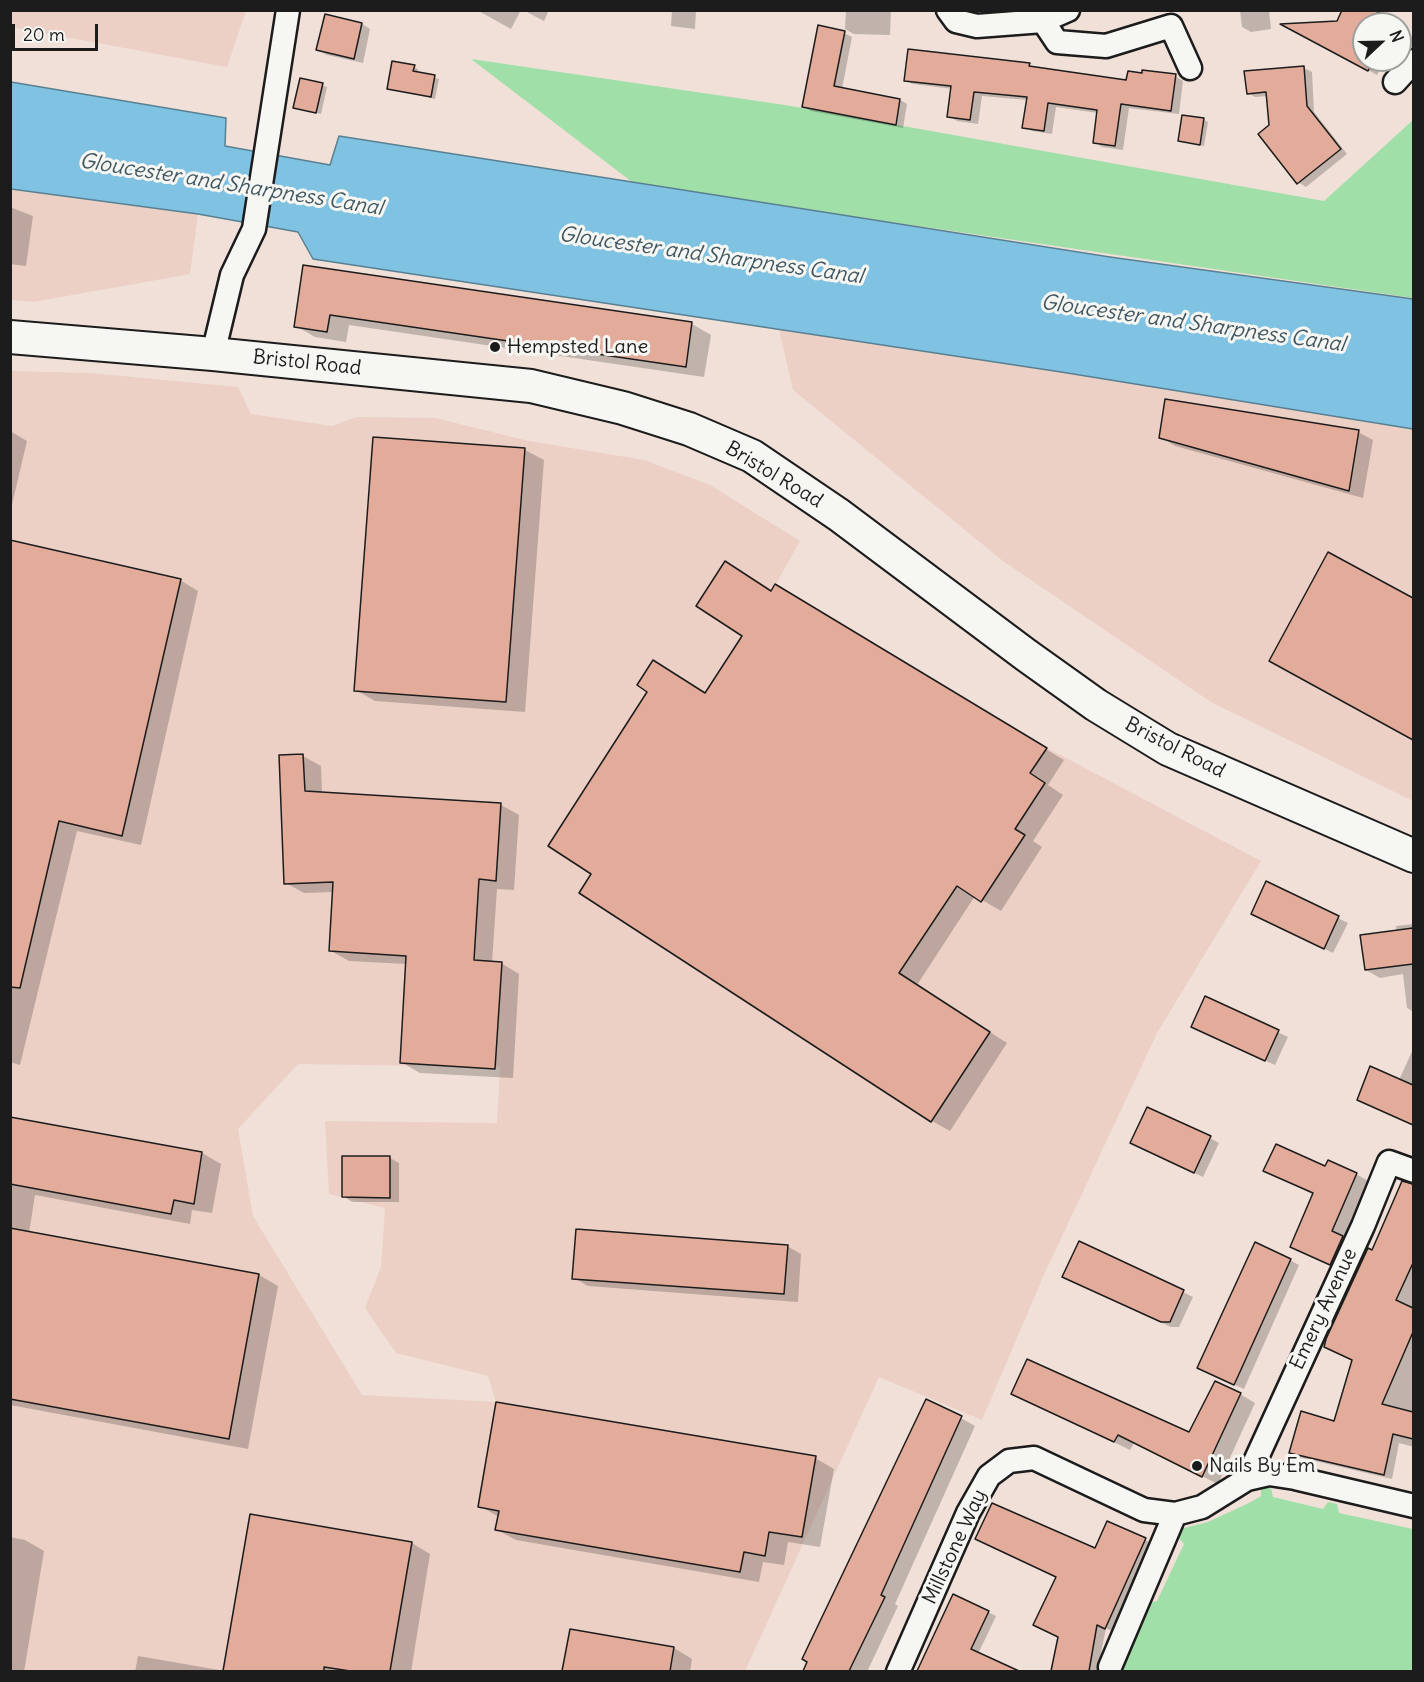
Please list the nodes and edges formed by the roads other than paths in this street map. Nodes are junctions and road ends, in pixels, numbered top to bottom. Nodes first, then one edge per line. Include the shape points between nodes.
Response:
1 (288, 10) edge
2 (948, 10) edge
3 (1068, 10) edge
4 (1043, 21) junction
5 (1413, 61) edge
6 (1190, 68) dead end
7 (1395, 82) dead end
8 (10, 337) edge
9 (213, 354) junction
10 (1413, 856) edge
11 (1413, 1171) edge
12 (1247, 1479) junction
13 (1413, 1506) edge
14 (1175, 1514) junction
15 (1110, 1667) dead end
16 (898, 1671) edge

1 - 9 street via 254,226 232,275
2 - 4 street via 956,21 978,26
3 - 4 street
4 - 6 street via 1057,42 1106,46 1171,26
5 - 7 street
8 - 9 street, Bristol Road
9 - 10 street, Bristol Road via 531,386 689,429 752,456 839,515 1096,705 1168,749
11 - 12 street, Emery Avenue via 1389,1162
12 - 13 street, Millstone Way via 1269,1474 1296,1478
12 - 14 street, Millstone Way via 1202,1507
14 - 15 street
14 - 16 street, Millstone Way via 1144,1510 1034,1458 1009,1461 989,1476 968,1513

